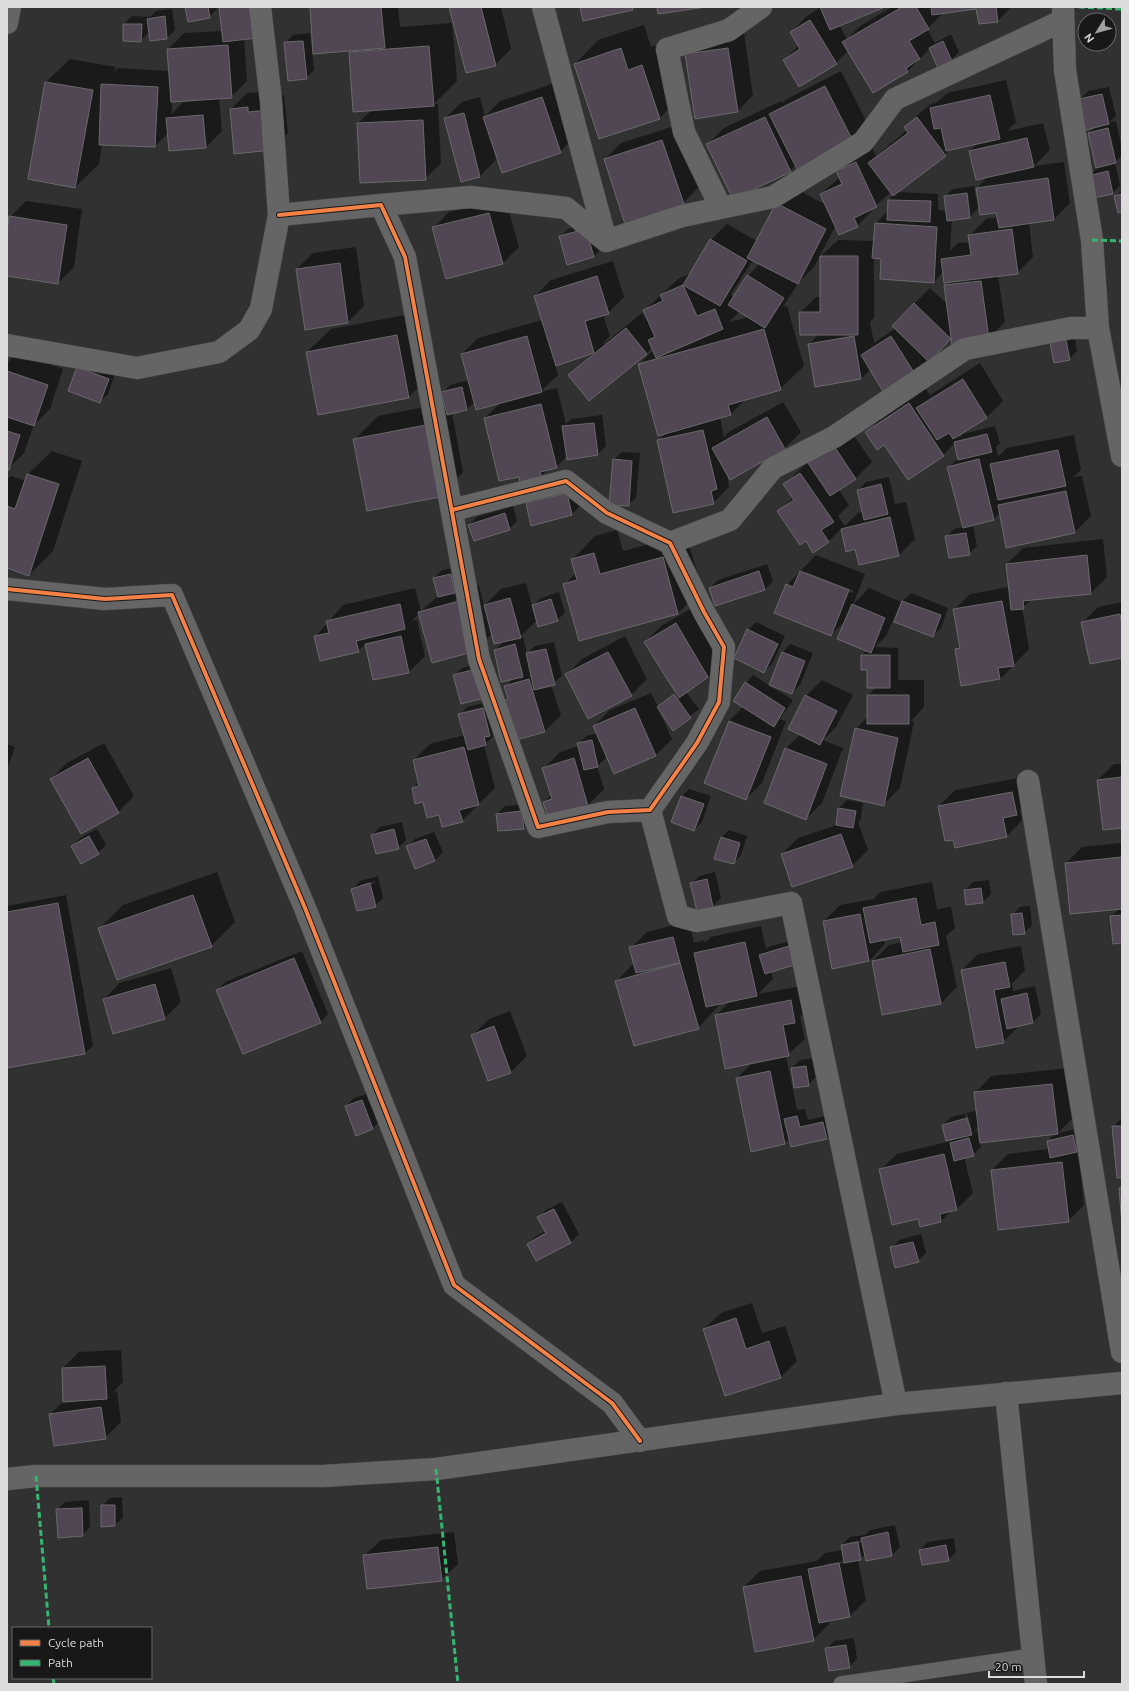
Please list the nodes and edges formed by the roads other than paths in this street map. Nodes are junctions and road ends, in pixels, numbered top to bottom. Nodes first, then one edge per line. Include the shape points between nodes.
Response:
1 (10, 7) edge
2 (260, 7) edge
3 (543, 7) edge
4 (761, 7) edge
5 (1062, 14) edge
6 (7, 23) edge
7 (381, 205) junction
8 (721, 208) junction
9 (279, 215) junction
10 (606, 241) junction
11 (1098, 328) junction
12 (7, 345) edge
13 (1122, 456) edge
14 (452, 510) junction
15 (670, 543) junction
16 (7, 589) edge
17 (1028, 781) dead end
18 (650, 810) junction
19 (1122, 1352) edge
20 (1122, 1383) edge
21 (1006, 1393) junction
22 (896, 1404) junction
23 (640, 1441) junction
24 (7, 1479) edge
25 (1032, 1656) junction
26 (841, 1684) edge
27 (1036, 1684) edge

1 - 6 street
2 - 9 street via 271,101
3 - 10 street
4 - 8 street via 729,30 667,49 684,132
5 - 8 street via 895,99 863,142 773,197
5 - 11 street via 1065,70 1092,240
7 - 9 street
7 - 10 street via 470,197 566,208
7 - 14 street via 405,257
8 - 10 street via 676,218
9 - 12 street via 261,309 249,330 219,352 137,368
11 - 13 street
11 - 15 street via 1071,328 965,349 834,437 773,468 730,520
14 - 15 street via 566,482 607,513
14 - 18 street via 479,659 538,827 608,812
15 - 18 street via 724,647 719,702 698,744
16 - 23 street via 105,599 172,595 308,915 454,1285 612,1403
17 - 19 street
18 - 22 street via 678,916 697,921 791,903
20 - 21 street
21 - 22 street
21 - 25 street
22 - 23 street
23 - 24 street via 436,1470 323,1476 36,1476
25 - 26 lane
25 - 27 street

